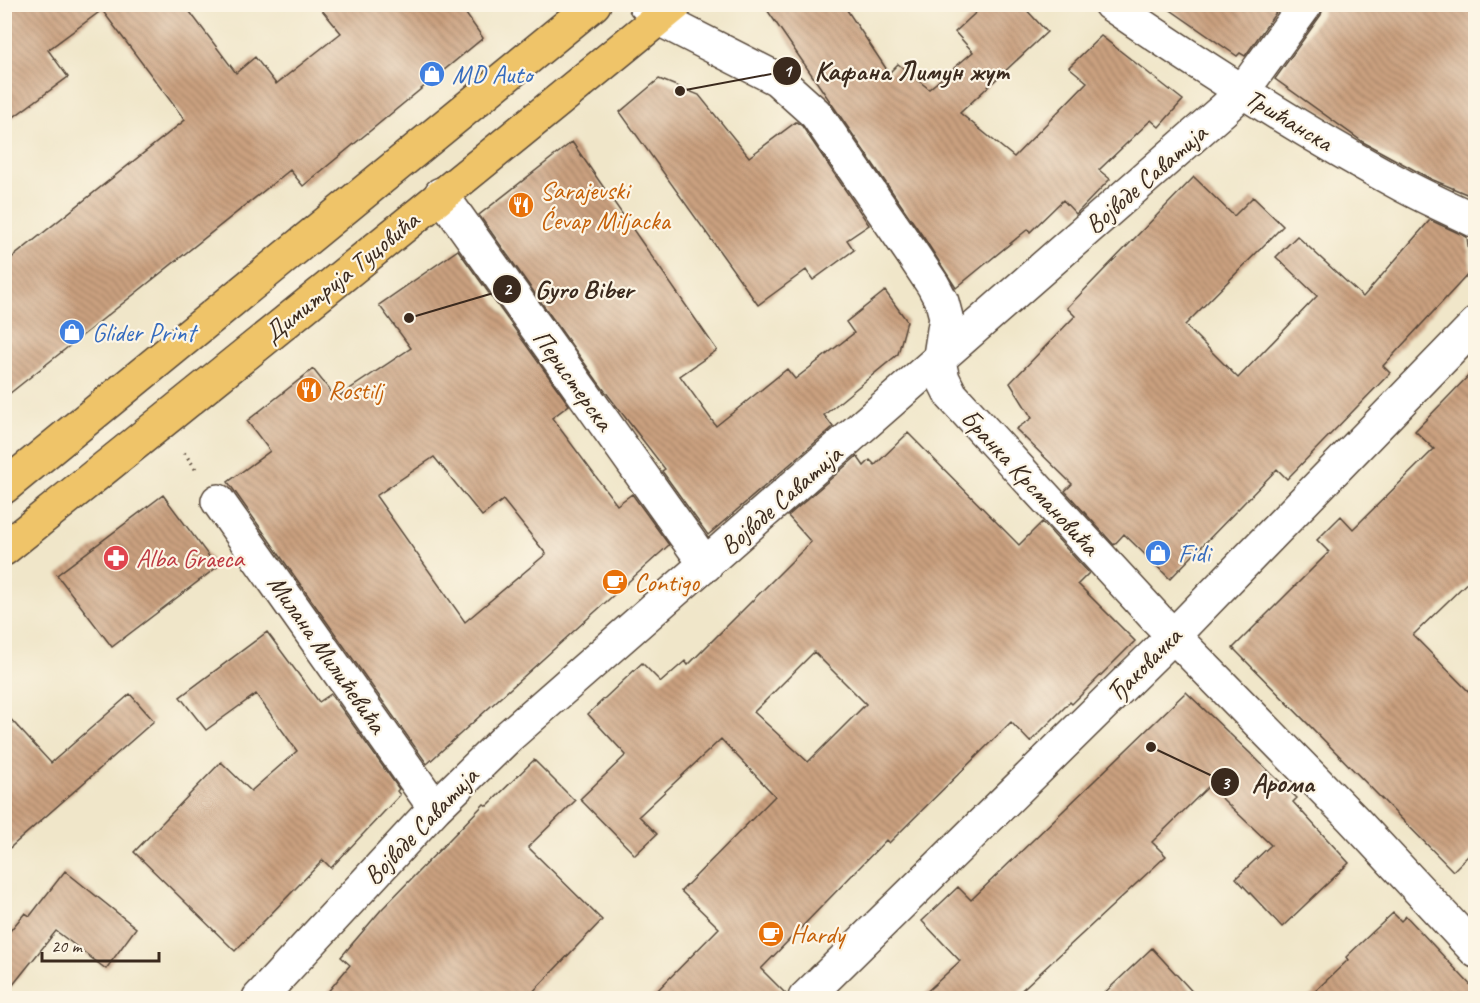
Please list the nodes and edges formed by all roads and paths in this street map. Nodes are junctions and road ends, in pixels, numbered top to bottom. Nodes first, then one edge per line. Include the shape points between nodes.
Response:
1 (594, 4) edge
2 (1110, 4) edge
3 (1306, 4) edge
4 (660, 9) edge
5 (1242, 92) junction
6 (441, 194) junction
7 (1476, 221) edge
8 (1476, 324) edge
9 (939, 362) junction
10 (162, 422) junction
11 (4, 487) edge
12 (218, 501) joint
13 (4, 549) edge
14 (706, 565) junction
15 (1173, 636) junction
16 (435, 808) junction
17 (1476, 951) edge
18 (259, 999) edge
19 (805, 999) edge

1 - 11 main road, Димитрија Туцовића
2 - 5 street, Тршћанска
3 - 5 street, Војводе Саватија
4 - 6 main road, Димитрија Туцовића
4 - 9 street, Бранка Крсмановића via 777,79 816,114 933,285 946,316
5 - 7 street, Тршћанска via 1370,168
5 - 9 street, Војводе Саватија
6 - 10 main road, Димитрија Туцовића
6 - 14 street, Перистерска
8 - 15 street, Ђаковачка
9 - 14 street, Војводе Саватија
9 - 15 street, Бранка Крсмановића via 946,387 958,404
10 - 12 path
10 - 13 main road, Димитрија Туцовића
12 - 16 street, Милана Милићевића
14 - 16 street, Војводе Саватија via 509,736
15 - 17 street, Бранка Крсмановића
15 - 19 street, Ђаковачка
16 - 18 street, Војводе Саватија

